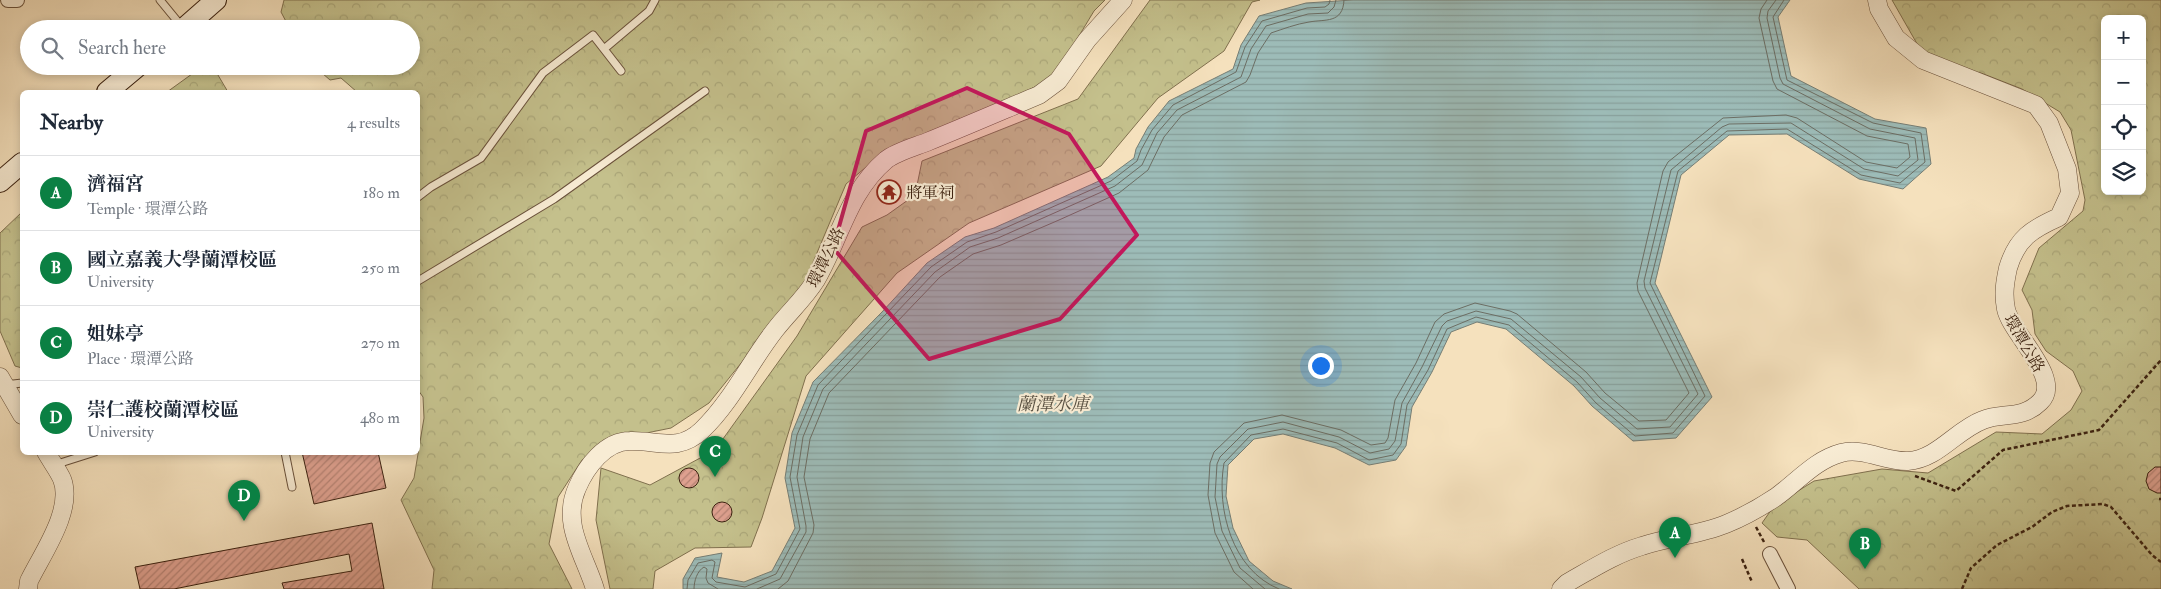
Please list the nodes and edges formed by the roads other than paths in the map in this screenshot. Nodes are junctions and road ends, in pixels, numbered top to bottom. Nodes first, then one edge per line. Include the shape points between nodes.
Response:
1 (8, 0) edge
2 (17, 0) edge
3 (160, 0) edge
4 (216, 0) edge
5 (655, 0) edge
6 (1123, 0) edge
7 (1877, 0) edge
8 (176, 20) edge
9 (193, 20) edge
10 (604, 49) junction
11 (621, 71) dead end
12 (127, 75) edge
13 (109, 90) edge
14 (705, 91) dead end
15 (20, 165) edge
16 (0, 182) edge
17 (420, 195) edge
18 (420, 280) edge
19 (2, 381) edge
20 (20, 383) edge
21 (20, 412) edge
22 (76, 455) edge
23 (286, 455) edge
24 (50, 459) edge
25 (292, 487) dead end
26 (1770, 554) road end
27 (28, 589) edge
28 (595, 589) edge
29 (1561, 589) edge
30 (1788, 589) edge

1 - 2 street
3 - 8 lane
4 - 9 main road
5 - 10 lane via 649,12
6 - 28 street, 環潭公路 via 1058,81 1039,95 887,159 865,180 817,278 776,329 717,415 700,432 682,444 630,440 614,444 588,468 576,489 570,514 574,535
7 - 29 street, 環潭公路 via 1879,10 1896,38 1923,60 2036,105 2049,123 2067,170 2070,193 2059,217 2037,226 2024,236 2011,260 2004,285 2006,310 2044,372 2047,384 2041,401 2027,411 1985,419 1970,426 1926,458 1907,461 1855,452 1823,459 1775,498 1749,513 1725,524 1618,554
10 - 11 lane
10 - 17 lane via 593,35 543,73 481,158
12 - 13 main road
14 - 18 lane via 554,199
15 - 16 main road
19 - 20 lane
19 - 21 street
22 - 24 lane
23 - 25 lane
24 - 27 street via 62,480 66,502 28,581
26 - 30 street

